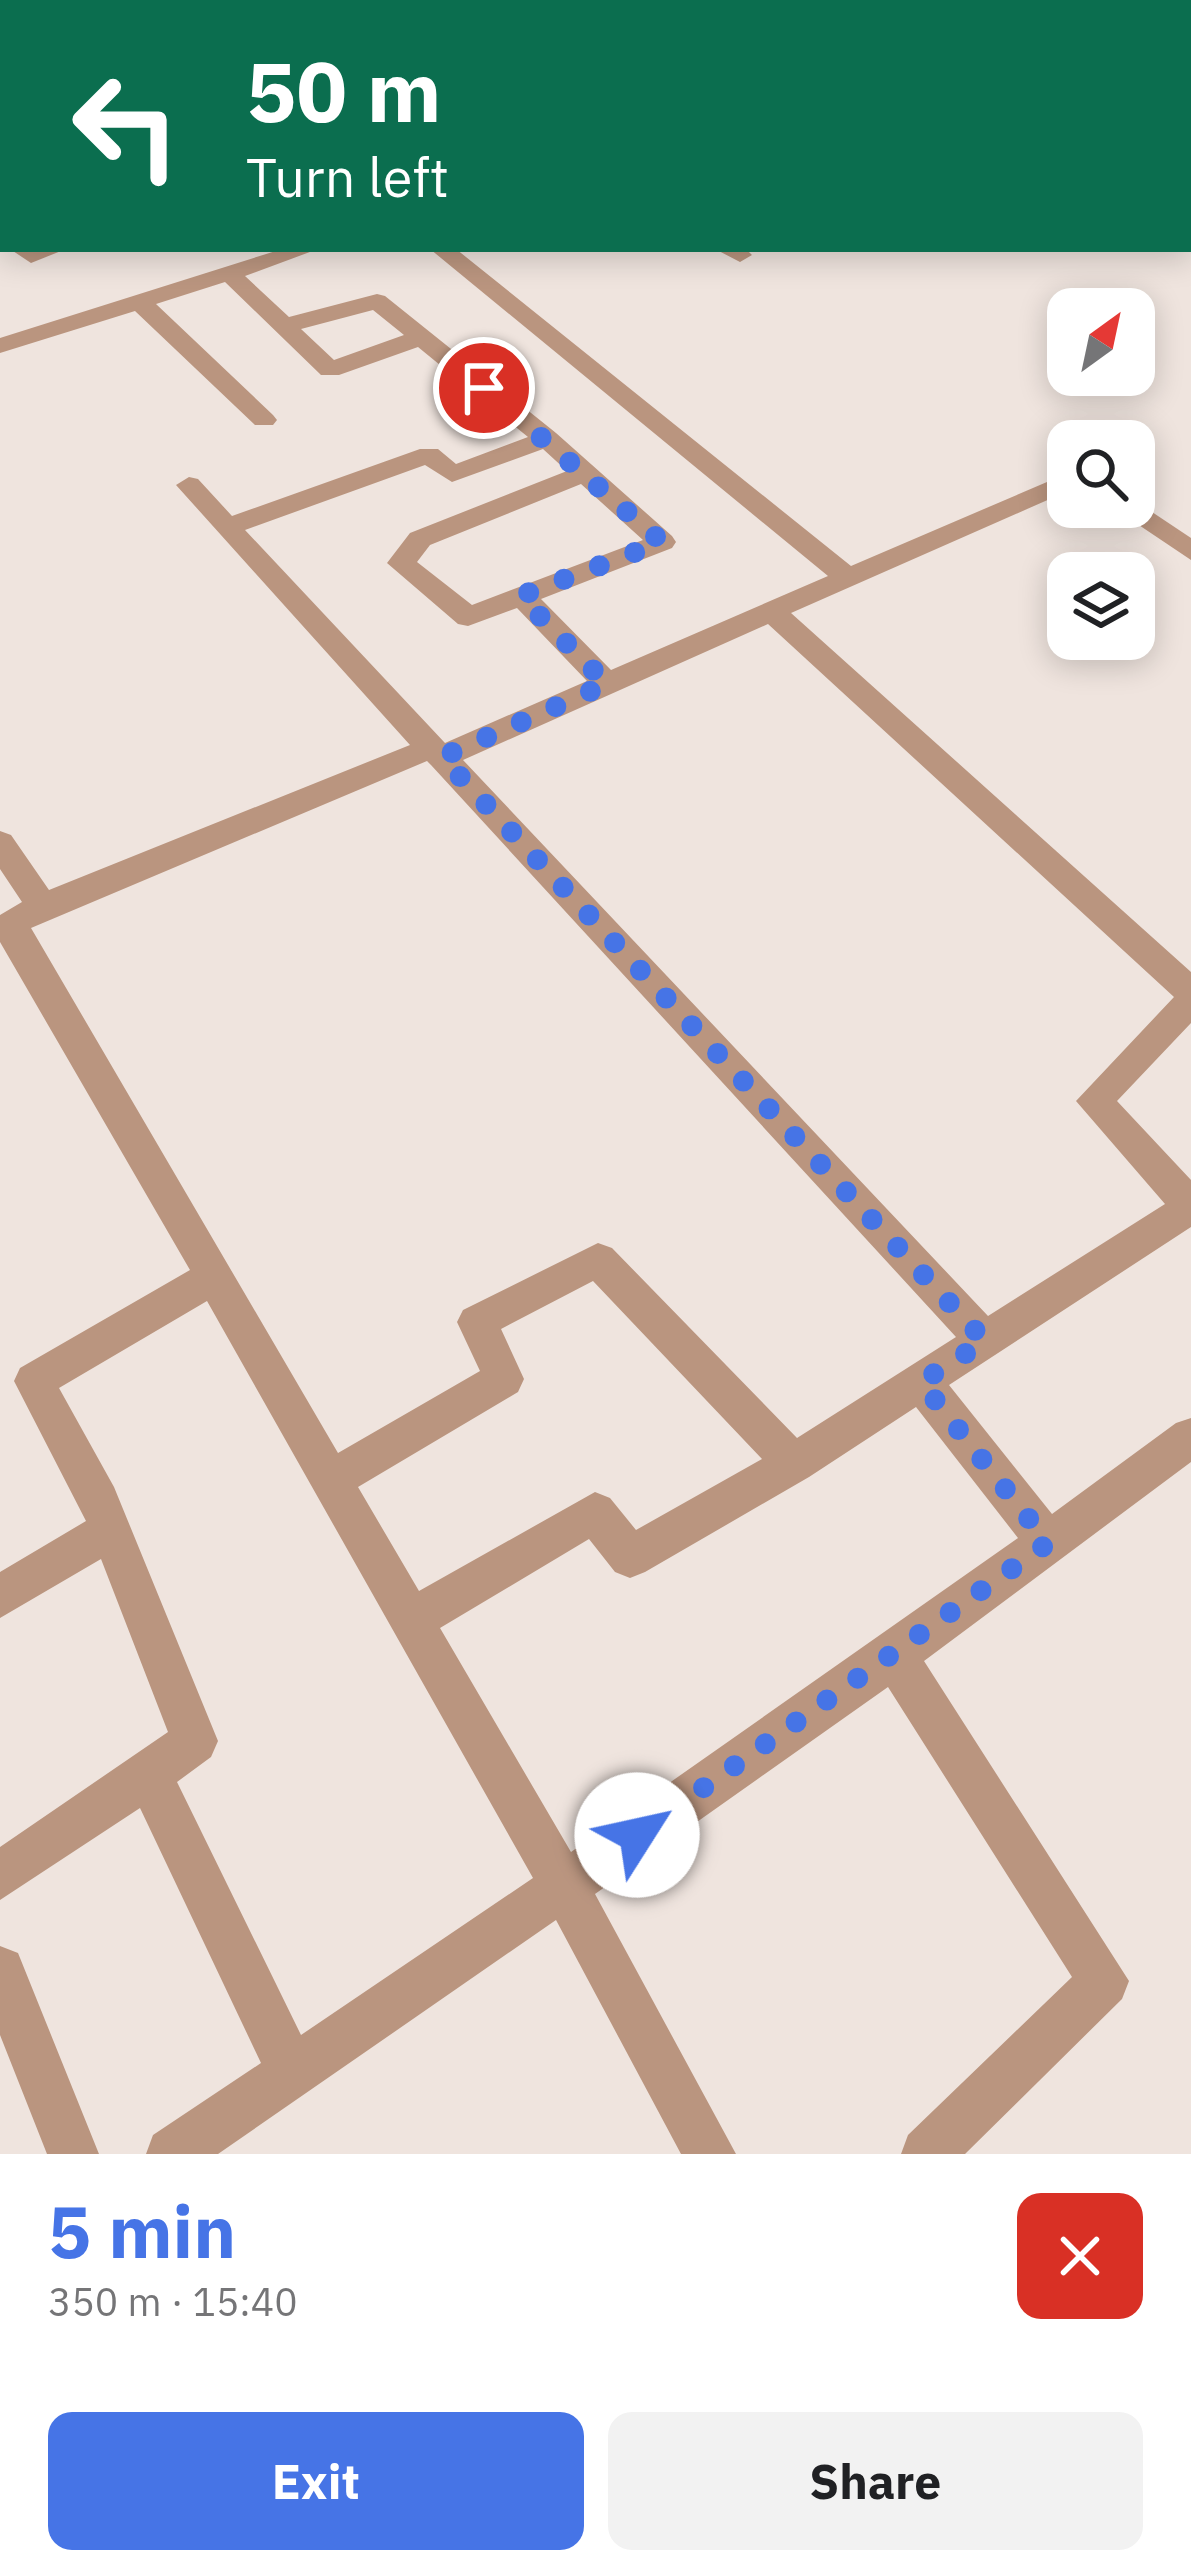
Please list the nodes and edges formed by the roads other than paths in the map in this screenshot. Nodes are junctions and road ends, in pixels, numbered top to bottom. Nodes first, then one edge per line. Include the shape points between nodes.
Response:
1 (297, 252) edge
2 (446, 252) edge
3 (230, 274) junction
4 (139, 302) junction
5 (284, 326) junction
6 (422, 338) junction
7 (0, 346) edge
8 (264, 420) dead end
9 (547, 439) junction
10 (585, 473) junction
11 (189, 485) dead end
12 (1047, 490) edge
13 (1155, 525) edge
14 (227, 527) junction
15 (1191, 551) edge
16 (848, 578) junction
17 (520, 596) junction
18 (771, 610) junction
19 (607, 684) junction
20 (436, 752) junction
21 (0, 843) edge
22 (18, 920) edge
23 (1191, 992) edge
24 (1191, 1001) edge
25 (1191, 1206) edge
26 (213, 1277) junction
27 (985, 1341) junction
28 (921, 1382) junction
29 (1191, 1437) edge
30 (794, 1463) junction
31 (331, 1480) junction
32 (110, 1530) junction
33 (1048, 1543) junction
34 (0, 1596) edge
35 (411, 1620) junction
36 (894, 1656) junction
37 (148, 1774) junction
38 (0, 1876) edge
39 (564, 1886) junction
40 (0, 1971) edge
41 (292, 2072) junction
42 (73, 2154) edge
43 (172, 2154) edge
44 (710, 2154) edge
45 (927, 2154) edge

1 - 3 street
2 - 16 street
3 - 4 street
3 - 5 street
4 - 7 street
4 - 8 street
5 - 6 street via 377,301
5 - 6 street via 330,370
6 - 9 street
9 - 10 street
9 - 14 street via 452,475 429,455
10 - 17 street via 662,542
10 - 17 street via 420,539 400,563 468,616
11 - 14 street
12 - 16 street
13 - 15 street
14 - 20 street
16 - 18 street
17 - 19 street
18 - 19 street
18 - 23 street
19 - 20 street
20 - 22 street
20 - 27 street
21 - 22 street
22 - 26 street
24 - 25 street via 1094,1101
25 - 27 street
26 - 31 street
26 - 32 street via 34,1381
27 - 28 street
28 - 30 street
28 - 33 street
29 - 33 street
30 - 31 street via 598,1261 477,1322 504,1378
30 - 35 street via 630,1556 595,1513
31 - 35 street
32 - 34 street
32 - 37 street via 195,1741
33 - 36 street
35 - 39 street
36 - 39 street
36 - 45 street via 1105,1981
37 - 38 street
37 - 41 street
39 - 41 street
39 - 44 street
40 - 42 street
41 - 43 street

